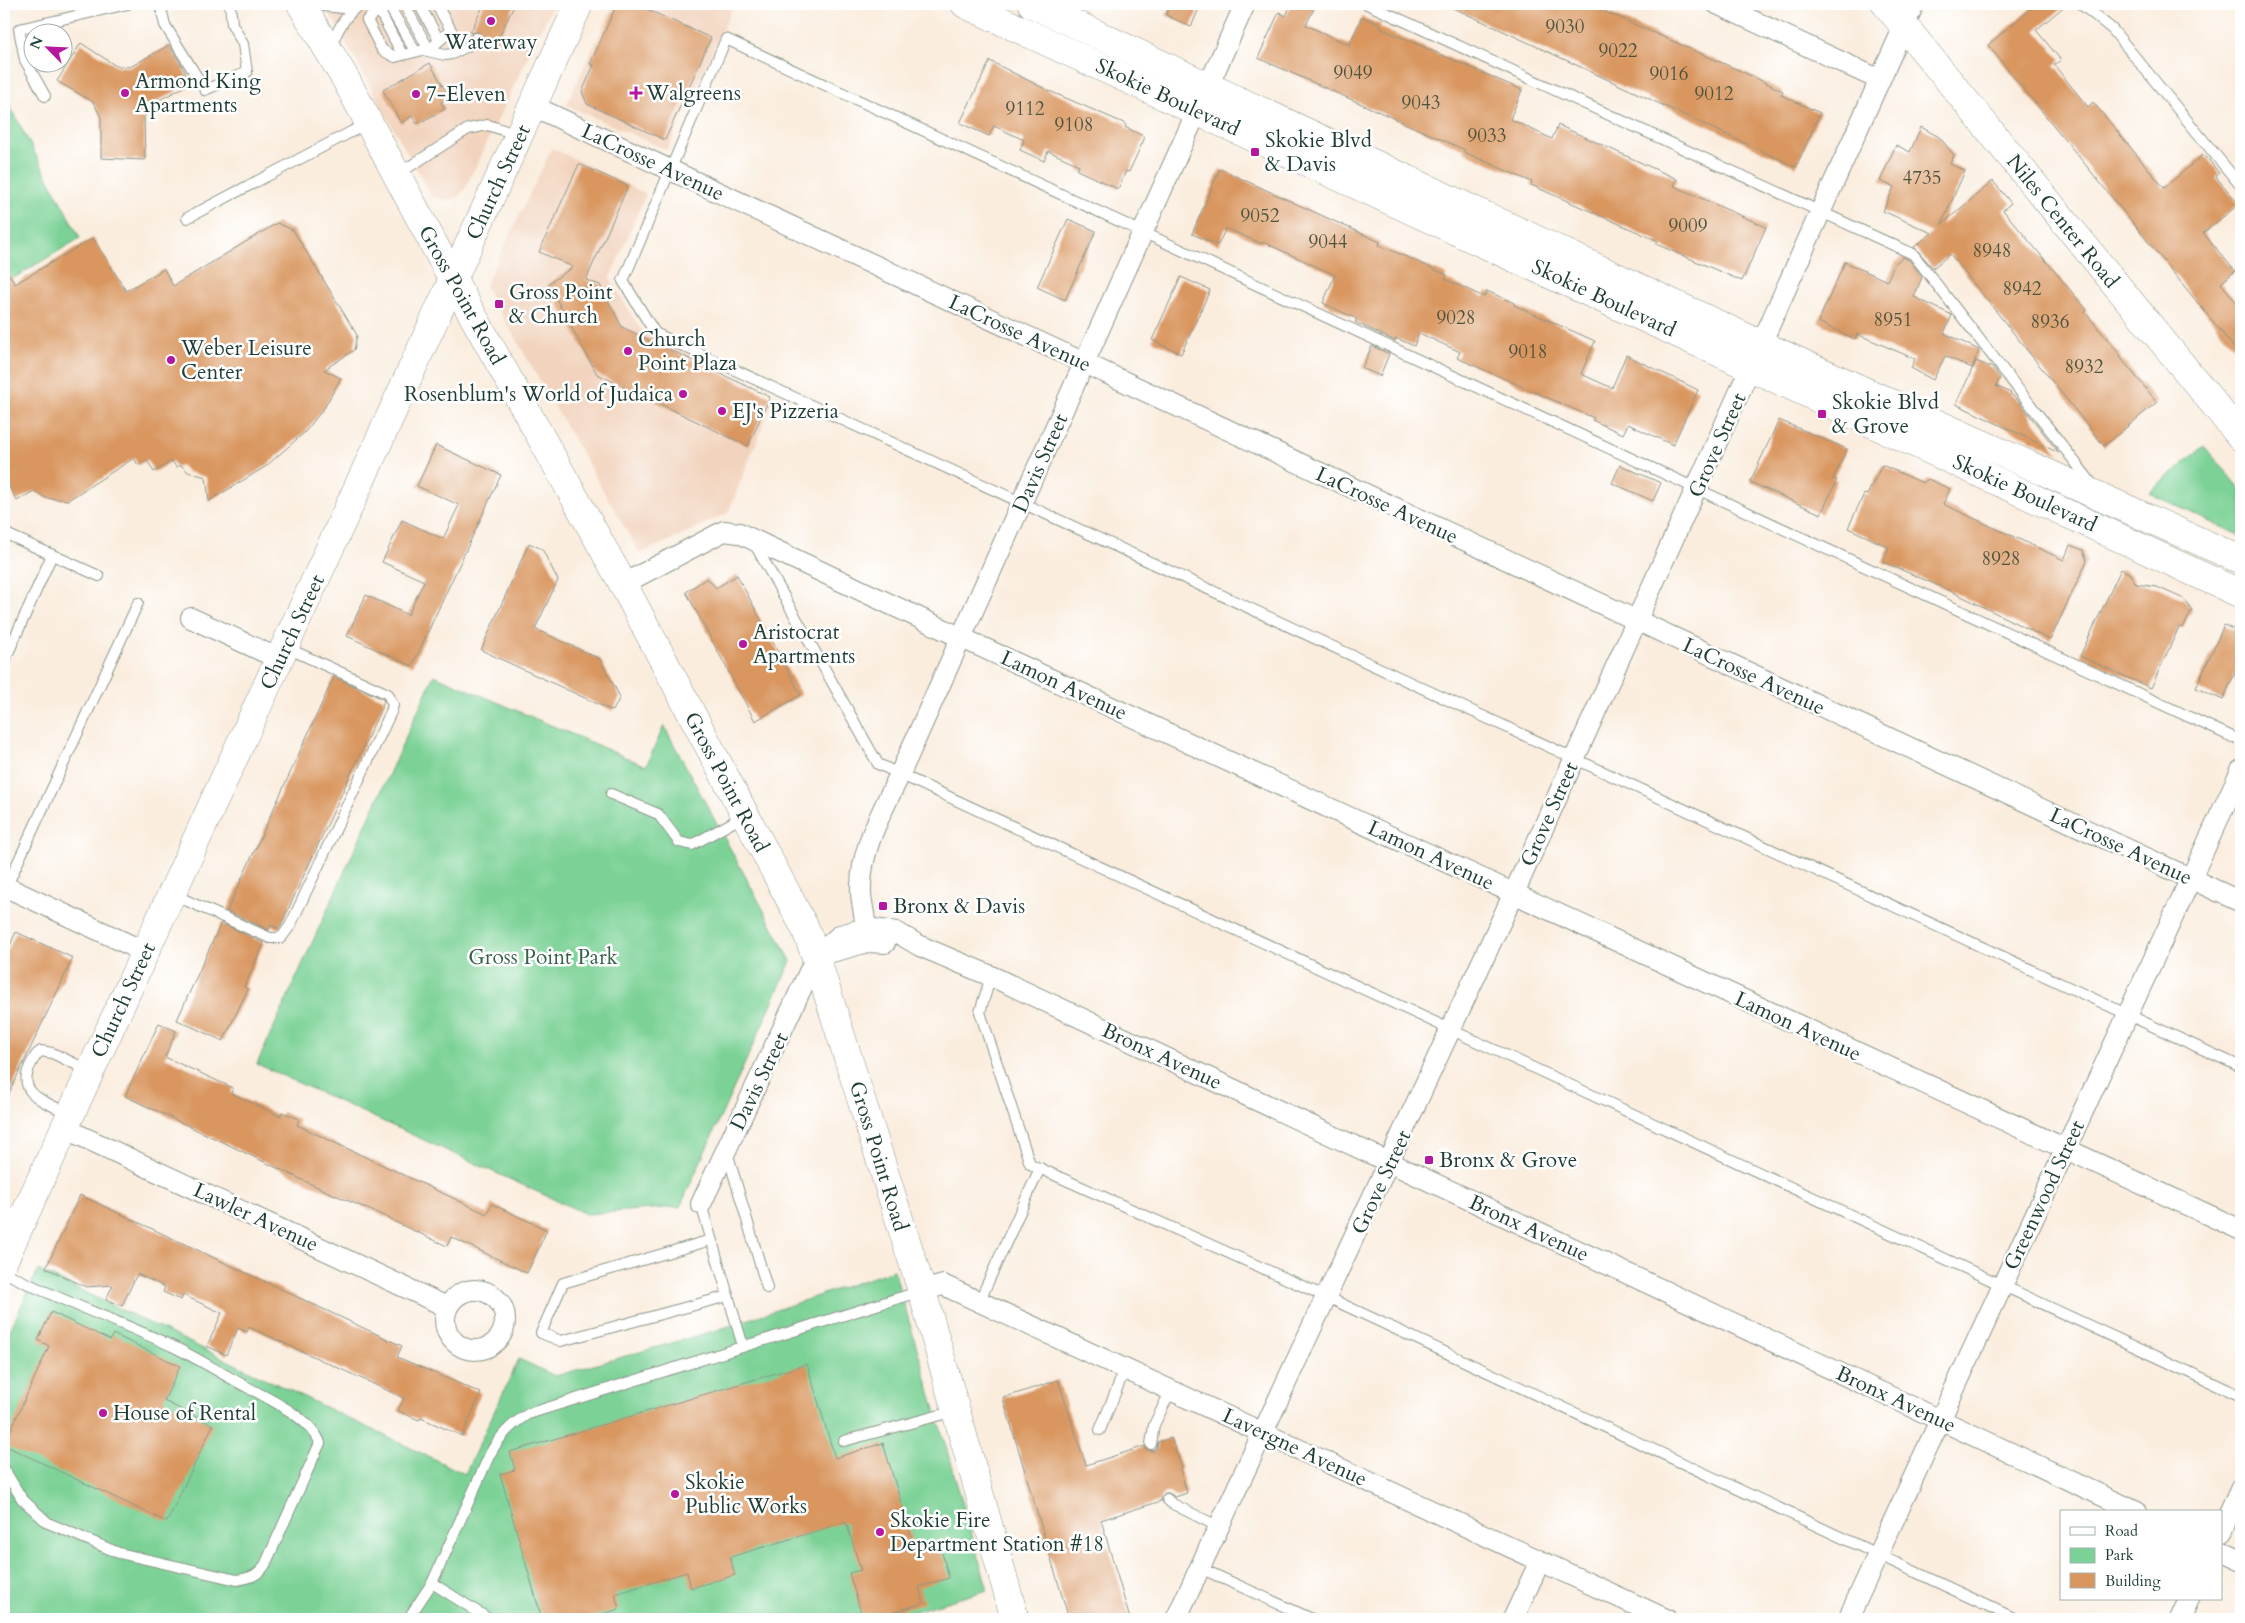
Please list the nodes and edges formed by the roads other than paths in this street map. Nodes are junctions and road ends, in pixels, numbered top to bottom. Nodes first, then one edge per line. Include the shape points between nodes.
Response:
1 (128, 4) edge
2 (160, 4) edge
3 (230, 4) edge
4 (301, 4) edge
5 (306, 4) edge
6 (404, 4) edge
7 (419, 4) edge
8 (436, 4) edge
9 (580, 4) edge
10 (965, 4) edge
11 (1032, 4) edge
12 (1245, 4) edge
13 (1367, 4) edge
14 (1716, 4) edge
15 (1886, 4) edge
16 (2081, 4) edge
17 (356, 6) edge
18 (384, 6) edge
19 (1908, 15) edge
20 (476, 38) dead end
21 (439, 40) junction
22 (415, 50) junction
23 (429, 50) junction
24 (331, 54) junction
25 (402, 54) junction
26 (1880, 80) junction
27 (44, 96) dead end
28 (1202, 99) junction
29 (532, 106) junction
30 (369, 122) junction
31 (519, 135) junction
32 (670, 171) junction
33 (397, 174) junction
34 (2241, 186) edge
35 (1820, 213) junction
36 (187, 218) dead end
37 (1143, 232) junction
38 (453, 280) junction
39 (1757, 356) junction
40 (1084, 364) junction
41 (2241, 437) edge
42 (1697, 489) junction
43 (2106, 501) junction
44 (1022, 503) junction
45 (4, 533) edge
46 (752, 539) junction
47 (52, 555) junction
48 (2241, 560) edge
49 (99, 576) dead end
50 (622, 584) junction
51 (2241, 594) edge
52 (138, 603) dead end
53 (192, 618) dead end
54 (1637, 621) junction
55 (962, 638) junction
56 (282, 653) junction
57 (4, 662) edge
58 (2241, 741) edge
59 (1574, 758) junction
60 (2241, 770) edge
61 (900, 774) junction
62 (611, 794) dead end
63 (744, 816) junction
64 (2191, 879) junction
65 (5, 889) edge
66 (1514, 893) junction
67 (172, 894) junction
68 (2241, 902) edge
69 (866, 928) junction
70 (920, 946) junction
71 (145, 952) junction
72 (816, 957) junction
73 (990, 976) junction
74 (2127, 1016) junction
75 (1451, 1030) junction
76 (2241, 1067) edge
77 (90, 1071) junction
78 (67, 1121) junction
79 (726, 1149) junction
80 (2065, 1150) junction
81 (1390, 1163) junction
82 (1040, 1168) junction
83 (701, 1204) joint
84 (12, 1220) edge
85 (2241, 1230) edge
86 (711, 1240) junction
87 (4, 1260) edge
88 (4, 1272) edge
89 (2002, 1286) junction
90 (767, 1288) dead end
91 (922, 1291) junction
92 (728, 1296) junction
93 (1327, 1297) junction
94 (979, 1302) junction
95 (447, 1307) dead end
96 (742, 1346) junction
97 (1125, 1369) junction
98 (1171, 1390) junction
99 (2241, 1396) edge
100 (956, 1411) junction
101 (1940, 1420) junction
102 (1100, 1430) dead end
103 (1264, 1432) junction
104 (844, 1440) dead end
105 (1151, 1444) dead end
106 (4, 1469) edge
107 (2241, 1488) edge
108 (1167, 1499) dead end
109 (2133, 1510) edge
110 (1219, 1527) junction
111 (2222, 1529) edge
112 (2222, 1551) edge
113 (1878, 1554) junction
114 (2241, 1560) edge
115 (1540, 1562) junction
116 (1200, 1568) junction
117 (432, 1583) junction
118 (2189, 1600) edge
119 (408, 1619) edge
120 (489, 1619) edge
121 (1015, 1619) edge
122 (1176, 1619) edge
123 (1312, 1619) edge
124 (1513, 1619) edge
125 (1666, 1619) edge
126 (1848, 1619) edge
127 (2016, 1619) edge
128 (2180, 1619) edge

1 - 27 lane via 18,29 25,60
2 - 3 lane via 165,26 205,90 247,72 243,44 232,24
4 - 24 main road, Gross Point Road
5 - 17 lane
6 - 23 lane
7 - 21 lane
8 - 21 lane via 450,30
9 - 29 main road, Church Street
10 - 28 main road, Skokie Boulevard
11 - 28 main road, Skokie Boulevard
12 - 28 street, Davis Street
13 - 35 lane
14 - 26 street
15 - 19 main road, Niles Center Road
16 - 34 lane via 2112,29
17 - 24 lane via 332,45
18 - 22 lane
18 - 25 lane
18 - 25 lane via 367,20 382,50 395,57
19 - 26 street, Grove Street
19 - 41 main road, Niles Center Road
20 - 23 lane via 466,48 452,54
21 - 23 lane
22 - 23 lane
22 - 25 lane
24 - 30 main road, Gross Point Road
26 - 35 street, Grove Street
28 - 37 street, Davis Street
28 - 39 main road, Skokie Boulevard
29 - 31 main road, Church Street
29 - 32 street, LaCrosse Avenue
30 - 33 main road, Gross Point Road
30 - 36 lane
31 - 33 lane via 488,125 468,129
31 - 38 main road, Church Street
32 - 37 lane via 726,39
32 - 40 street, LaCrosse Avenue
32 - 44 lane via 623,281 655,333
33 - 38 main road, Gross Point Road
35 - 39 street, Grove Street
35 - 43 lane via 1912,254
37 - 40 street, Davis Street
37 - 42 lane
38 - 50 main road, Gross Point Road
38 - 56 main road, Church Street
39 - 42 street, Grove Street
39 - 43 main road, Skokie Boulevard
39 - 51 main road, Skokie Boulevard
40 - 44 street, Davis Street
40 - 54 street, LaCrosse Avenue
42 - 54 street, Grove Street
42 - 58 lane
43 - 48 main road, Skokie Boulevard
44 - 55 street, Davis Street
44 - 59 lane
45 - 47 lane
46 - 50 street, Lamon Avenue via 724,531
46 - 55 street, Lamon Avenue
46 - 61 lane via 878,764
47 - 49 lane
47 - 57 lane
50 - 63 main road, Gross Point Road
52 - 65 lane
53 - 56 street
54 - 59 street, Grove Street
54 - 64 street, LaCrosse Avenue
55 - 61 street, Davis Street
55 - 66 street, Lamon Avenue
56 - 67 main road, Church Street
56 - 67 lane via 388,694 391,712 290,926 281,938 270,938
59 - 66 street, Grove Street
59 - 74 lane
60 - 64 street, Greenwood Street
61 - 69 street, Davis Street via 870,837 861,894
61 - 75 lane
62 - 63 lane via 658,814 679,842 692,845
63 - 72 main road, Gross Point Road via 804,928
64 - 68 street, LaCrosse Avenue
64 - 74 street, Greenwood Street
65 - 71 street
66 - 75 street, Grove Street
66 - 80 street, Lamon Avenue
67 - 71 main road, Church Street
69 - 70 street, Bronx Avenue via 896,932
69 - 72 street, Bronx Avenue via 840,935
70 - 72 street, Bronx Avenue via 868,942
70 - 73 street, Bronx Avenue
71 - 77 main road, Church Street
72 - 79 street, Davis Street
72 - 91 main road, Gross Point Road
73 - 81 street, Bronx Avenue
73 - 82 lane via 980,1012 1030,1164
74 - 76 lane
74 - 80 street, Greenwood Street
75 - 81 street, Grove Street
75 - 89 lane
77 - 78 main road, Church Street
77 - 78 lane via 47,1051 37,1054 30,1066 25,1084 27,1089
78 - 84 main road, Church Street
78 - 95 street, Lawler Avenue
79 - 83 street, Davis Street
79 - 90 lane
80 - 85 street, Lamon Avenue
80 - 89 street, Greenwood Street
81 - 93 street, Grove Street
81 - 101 street, Bronx Avenue
82 - 93 lane
82 - 94 lane
83 - 86 lane
84 - 87 main road, Church Street
86 - 92 lane
86 - 92 lane via 563,1283 541,1332 561,1341
88 - 106 lane via 174,1347 283,1407 313,1431 320,1444 265,1565 259,1574 237,1580 118,1553 48,1522 22,1499
89 - 99 lane
89 - 101 street, Greenwood Street
91 - 94 street, Lavergne Avenue via 943,1285
91 - 96 lane
91 - 100 main road, Gross Point Road
92 - 96 lane
93 - 103 street, Grove Street
93 - 113 lane
94 - 97 street, Lavergne Avenue
96 - 117 lane via 528,1414 512,1423 490,1454
97 - 98 street, Lavergne Avenue
97 - 102 lane
98 - 103 street, Lavergne Avenue
98 - 105 lane via 1154,1425
100 - 104 lane
100 - 121 main road, Gross Point Road
101 - 109 street, Bronx Avenue
101 - 113 street, Greenwood Street
103 - 110 street, Grove Street
103 - 115 street, Lavergne Avenue
107 - 111 street
108 - 110 lane via 1171,1504
110 - 116 street, Grove Street
112 - 114 street
113 - 126 street, Greenwood Street
113 - 127 lane
115 - 124 street
115 - 125 street, Lavergne Avenue
116 - 122 street, Grove Street
116 - 123 lane
117 - 119 lane
117 - 120 lane
118 - 128 street

